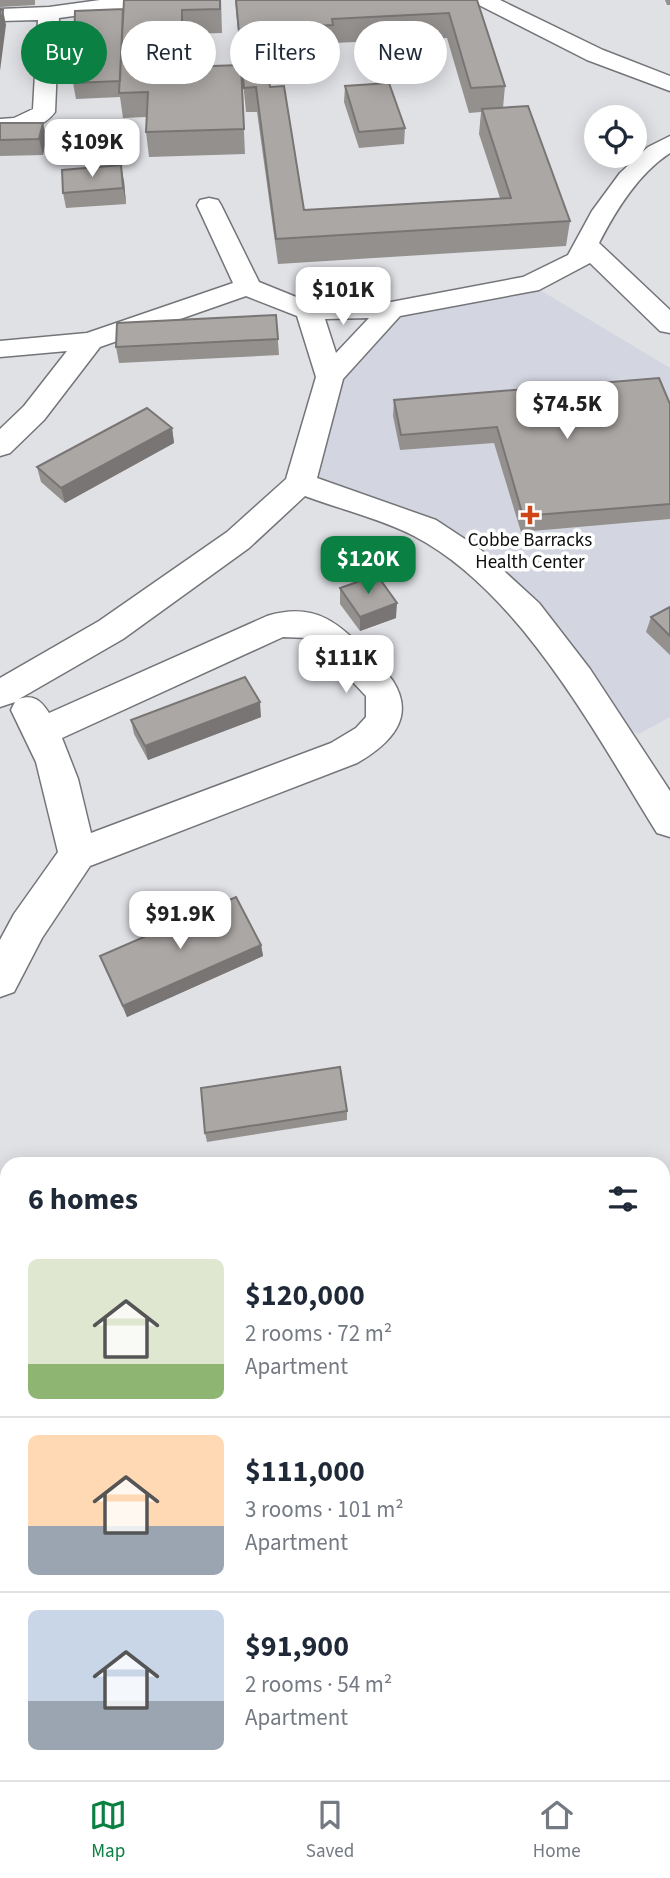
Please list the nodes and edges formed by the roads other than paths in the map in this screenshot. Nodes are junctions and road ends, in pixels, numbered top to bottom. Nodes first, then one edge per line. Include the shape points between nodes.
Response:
1 (146, 0) edge
2 (484, 0) edge
3 (49, 13) junction
4 (0, 15) edge
5 (670, 84) edge
6 (0, 126) edge
7 (670, 143) edge
8 (209, 205) dead end
9 (585, 244) junction
10 (248, 287) junction
11 (391, 310) junction
12 (309, 311) junction
13 (670, 325) edge
14 (90, 341) junction
15 (0, 349) edge
16 (330, 377) junction
17 (0, 446) edge
18 (300, 483) junction
19 (7, 691) edge
20 (43, 731) junction
21 (670, 821) edge
22 (77, 855) junction
23 (0, 979) edge

1 - 3 street
2 - 5 street via 595,55
3 - 4 street
3 - 6 street via 44,112 19,125
7 - 9 street via 653,151 615,196
8 - 10 street
9 - 11 street via 579,260 530,284
9 - 13 street
10 - 12 street
10 - 14 street
11 - 12 street
11 - 16 street
12 - 16 street
14 - 15 street
14 - 17 street via 34,413
16 - 18 street
18 - 19 street via 227,548 111,630
18 - 21 street via 425,527 469,557 527,612 578,678
19 - 20 street
20 - 22 street via 58,766
20 - 22 street via 279,625 309,623 328,631 383,696 384,714 374,736 344,753
22 - 23 street via 28,926

